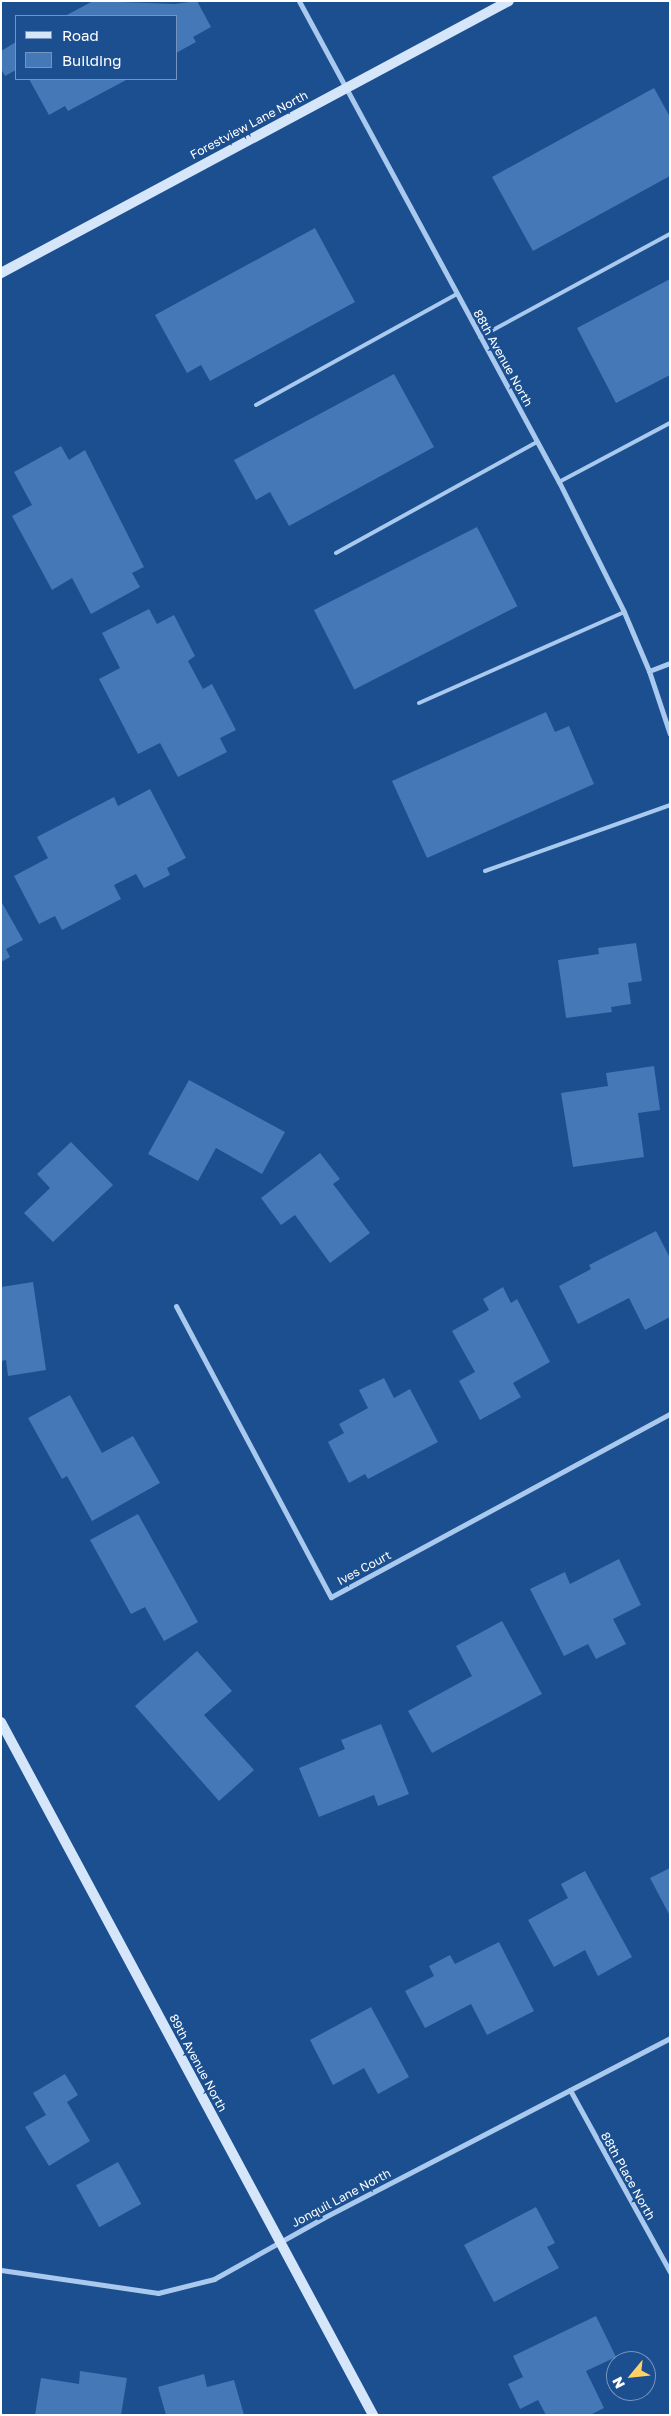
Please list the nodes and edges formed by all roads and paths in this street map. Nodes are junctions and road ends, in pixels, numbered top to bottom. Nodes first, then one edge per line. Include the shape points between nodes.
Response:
1 (299, 1) edge
2 (509, 1) edge
3 (345, 88) junction
4 (670, 234) edge
5 (1, 273) edge
6 (456, 294) junction
7 (480, 338) junction
8 (256, 405) dead end
9 (670, 423) edge
10 (537, 442) junction
11 (559, 482) junction
12 (336, 553) dead end
13 (624, 612) junction
14 (670, 663) edge
15 (649, 671) junction
16 (420, 703) dead end
17 (670, 734) edge
18 (670, 805) edge
19 (485, 870) dead end
20 (176, 1306) dead end
21 (670, 1414) edge
22 (1, 1722) edge
23 (670, 2038) edge
24 (570, 2090) junction
25 (279, 2242) junction
26 (1, 2270) edge
27 (670, 2272) edge
28 (373, 2415) edge

1 - 3 street, 88th Avenue North
2 - 3 street, Forestview Lane North
3 - 5 street, Forestview Lane North
3 - 6 street, 88th Avenue North
4 - 7 lane
6 - 7 street, 88th Avenue North
6 - 8 lane
7 - 10 street, 88th Avenue North
9 - 11 lane
10 - 11 street, 88th Avenue North
10 - 12 lane
11 - 13 street, 88th Avenue North
13 - 15 street, 88th Avenue North
13 - 16 lane
14 - 15 street
15 - 17 street, 88th Avenue North
18 - 19 lane
20 - 21 street, Ives Court via 331,1597
22 - 25 street, 89th Avenue North
23 - 24 street, Jonquil Lane North
24 - 25 street, Jonquil Lane North
24 - 27 street, 88th Place North
25 - 26 street, Jonquil Lane North via 214,2279 158,2293
25 - 28 street, 89th Avenue North

